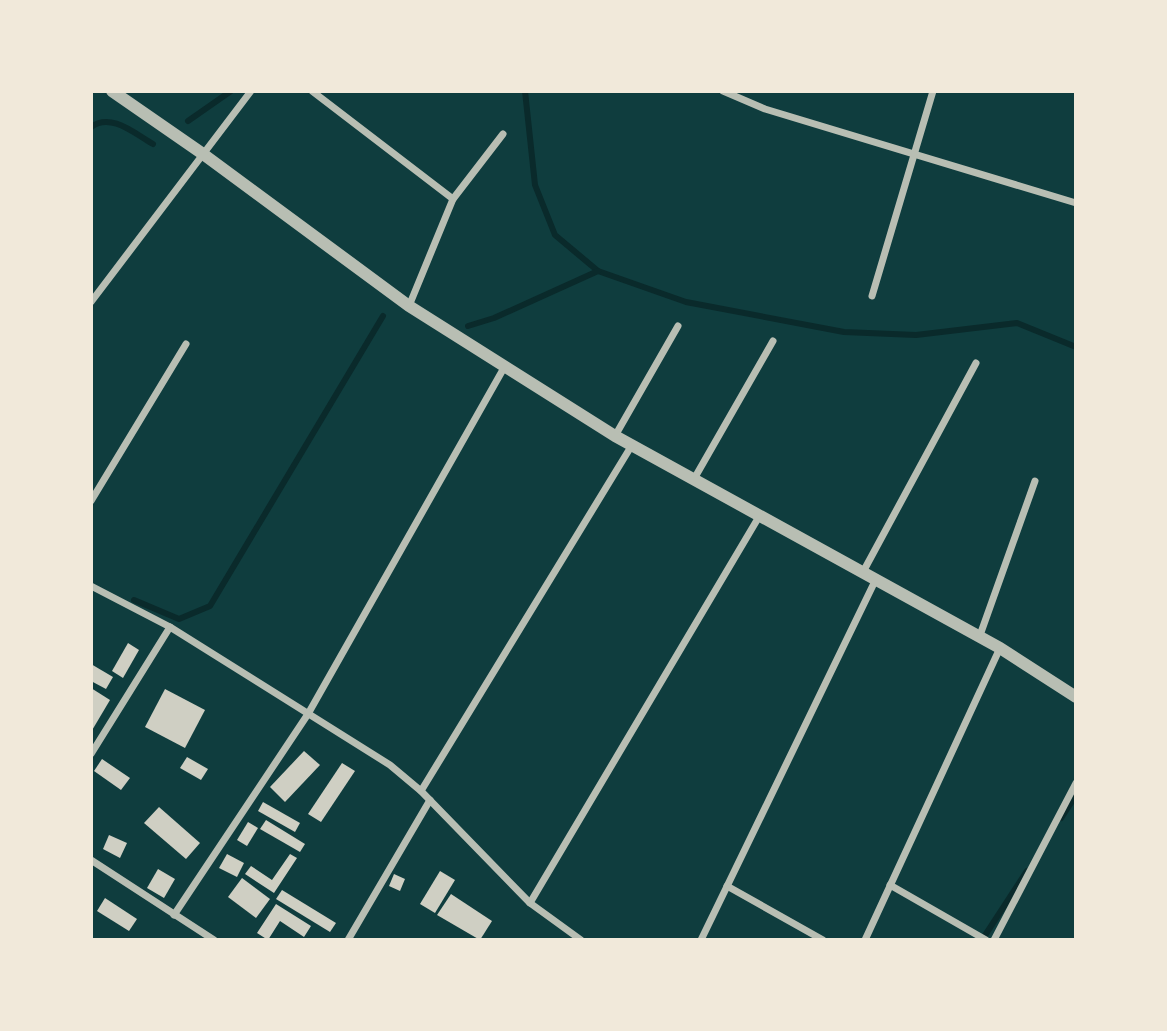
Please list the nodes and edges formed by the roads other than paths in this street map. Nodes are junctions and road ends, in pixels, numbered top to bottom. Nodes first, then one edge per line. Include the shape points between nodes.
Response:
1 (112, 91) edge
2 (251, 91) edge
3 (312, 91) edge
4 (723, 91) edge
5 (933, 91) edge
6 (503, 134) dead end
7 (203, 154) junction
8 (915, 154) junction
9 (453, 199) junction
10 (1076, 202) edge
11 (872, 296) dead end
12 (91, 302) edge
13 (410, 306) junction
14 (678, 326) dead end
15 (772, 341) dead end
16 (186, 344) dead end
17 (976, 363) dead end
18 (505, 366) junction
19 (615, 436) junction
20 (632, 445) junction
21 (694, 479) junction
22 (1035, 481) dead end
23 (91, 501) edge
24 (760, 515) junction
25 (863, 572) junction
26 (876, 579) junction
27 (91, 586) edge
28 (170, 627) junction
29 (978, 639) junction
30 (1000, 648) junction
31 (1076, 697) edge
32 (308, 714) junction
33 (91, 754) edge
34 (1076, 783) edge
35 (421, 791) junction
36 (430, 800) junction
37 (91, 860) edge
38 (890, 885) junction
39 (727, 886) junction
40 (530, 903) junction
41 (174, 915) junction
42 (214, 940) edge
43 (348, 940) edge
44 (580, 940) edge
45 (701, 940) edge
46 (823, 940) edge
47 (865, 940) edge
48 (986, 940) edge
49 (994, 940) edge

1 - 7 street
2 - 7 street
3 - 9 street
4 - 8 street via 765,109
5 - 8 street
6 - 9 street
7 - 12 street
7 - 13 street
8 - 10 street
8 - 11 street
9 - 13 street
13 - 18 street
14 - 19 street
15 - 21 street
16 - 23 street
17 - 25 street
18 - 19 street
18 - 32 street
19 - 20 street
20 - 21 street
20 - 35 street
21 - 24 street
22 - 29 street
24 - 25 street
24 - 40 street
25 - 26 street
26 - 29 street
26 - 39 street
27 - 28 street
28 - 32 street
28 - 33 street
29 - 30 street
30 - 31 street
30 - 38 street
32 - 35 street via 390,765
32 - 41 street
34 - 49 street
35 - 36 street
36 - 40 street
36 - 43 street
37 - 41 street
38 - 47 street
38 - 48 street
39 - 45 street
39 - 46 street
40 - 44 street
41 - 42 street

